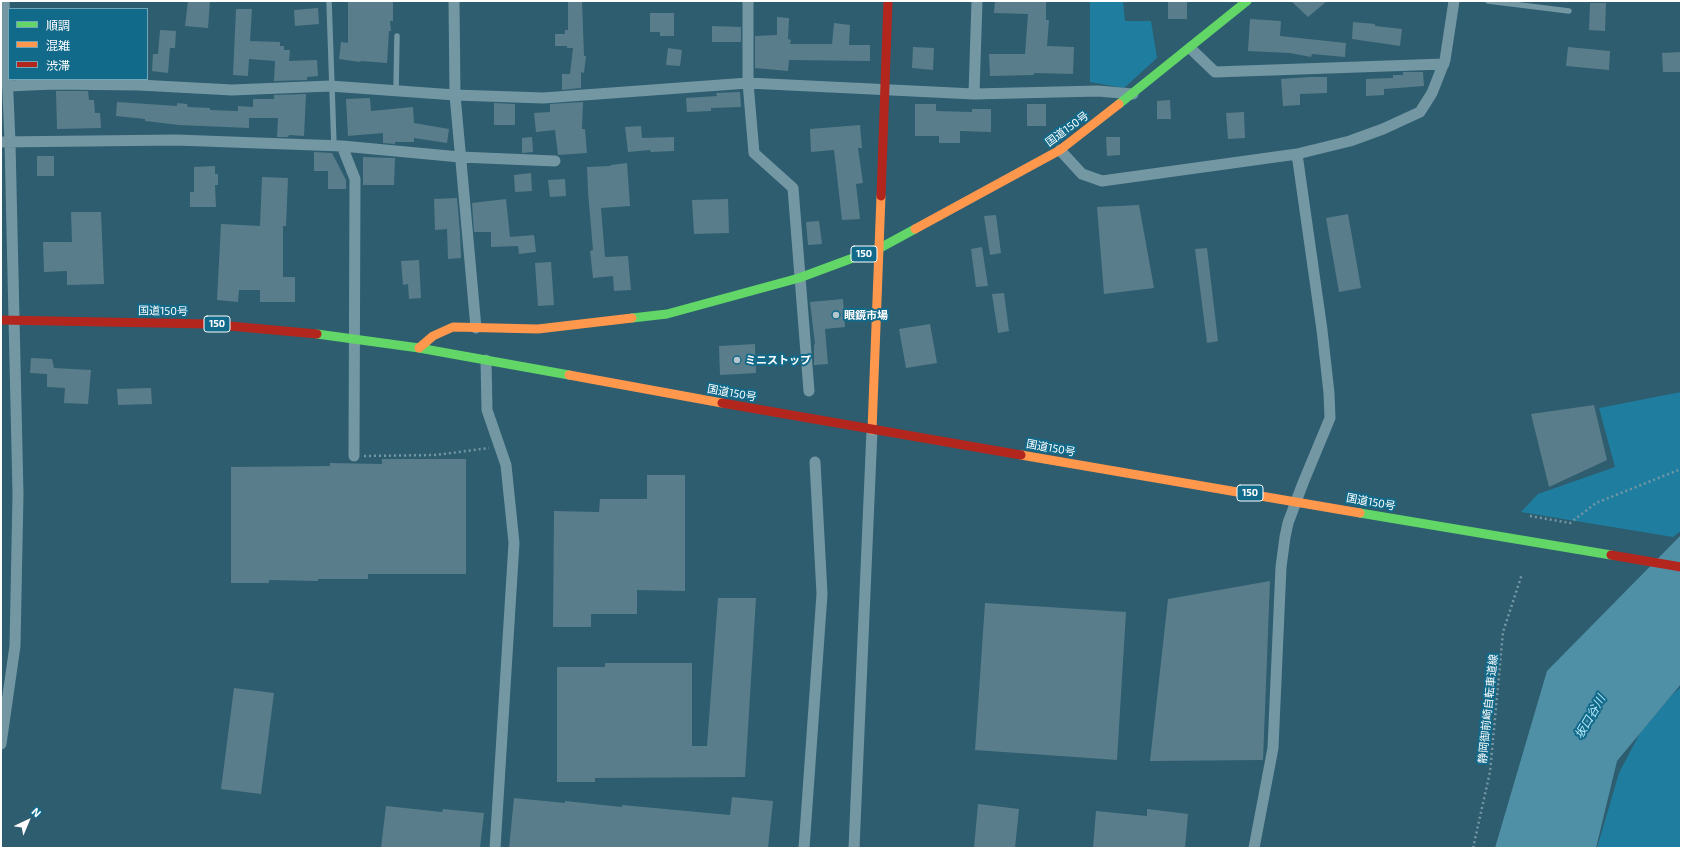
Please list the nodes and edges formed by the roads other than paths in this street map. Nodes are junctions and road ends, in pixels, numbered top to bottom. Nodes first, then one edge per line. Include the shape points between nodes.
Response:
1 (4, 1) edge
2 (330, 1) edge
3 (454, 1) edge
4 (748, 1) edge
5 (888, 1) edge
6 (977, 1) edge
7 (1247, 1) edge
8 (1454, 1) edge
9 (1488, 1) edge
10 (1568, 11) dead end
11 (397, 36) dead end
12 (1190, 48) junction
13 (1444, 64) junction
14 (748, 83) junction
15 (7, 86) junction
16 (332, 86) junction
17 (885, 89) junction
18 (396, 91) junction
19 (974, 94) junction
20 (1134, 94) junction
21 (455, 95) junction
22 (5, 142) edge
23 (338, 146) junction
24 (1060, 150) junction
25 (1297, 154) junction
26 (460, 157) junction
27 (555, 161) dead end
28 (880, 248) junction
29 (799, 278) junction
30 (1, 320) edge
31 (13, 320) junction
32 (476, 328) junction
33 (354, 338) junction
34 (419, 348) junction
35 (486, 360) junction
36 (809, 391) dead end
37 (872, 430) junction
38 (354, 456) road end
39 (815, 462) dead end
40 (1297, 501) junction
41 (1681, 566) edge
42 (1, 744) edge
43 (495, 848) edge
44 (804, 848) edge
45 (854, 848) edge
46 (1254, 848) edge

1 - 15 street
2 - 16 lane
3 - 21 street
4 - 14 street
5 - 17 main road
6 - 19 street
7 - 12 main road, 国道150号 / 150
8 - 13 street
9 - 10 lane
11 - 18 lane
12 - 13 street via 1215,72
12 - 20 main road, 国道150号 / 150
13 - 25 street via 1432,93 1420,112 1357,138
14 - 17 street
14 - 21 street via 543,98
14 - 29 street via 754,153 793,188
15 - 16 street via 132,85 232,90
15 - 22 street
16 - 18 street
16 - 23 lane
17 - 19 street
17 - 28 main road
18 - 21 street
19 - 20 street via 1098,91
20 - 24 main road, 国道150号 / 150
21 - 26 street
22 - 23 street via 176,140
22 - 31 street
23 - 26 street
23 - 33 street via 355,179
24 - 25 street via 1082,174 1102,181
24 - 28 main road, 国道150号 / 150
25 - 40 street via 1322,330 1330,418
26 - 27 street
26 - 32 street
28 - 29 main road, 国道150号 / 150
28 - 37 main road
29 - 32 main road, 国道150号 / 150 via 667,314 538,329
29 - 36 street
30 - 31 main road, 国道150号 / 150
31 - 33 main road, 国道150号 / 150 via 208,324
31 - 42 street via 18,494 15,646
32 - 34 main road, 国道150号 / 150 via 453,327 433,336
33 - 34 main road, 国道150号 / 150
33 - 38 street
34 - 35 main road, 国道150号 / 150
35 - 37 main road, 国道150号 / 150
35 - 43 street via 488,410 506,465 514,543
37 - 40 main road, 国道150号 / 150
37 - 45 street
39 - 44 street via 822,594
40 - 41 main road, 国道150号 / 150
40 - 46 street via 1288,523 1281,568 1273,748

